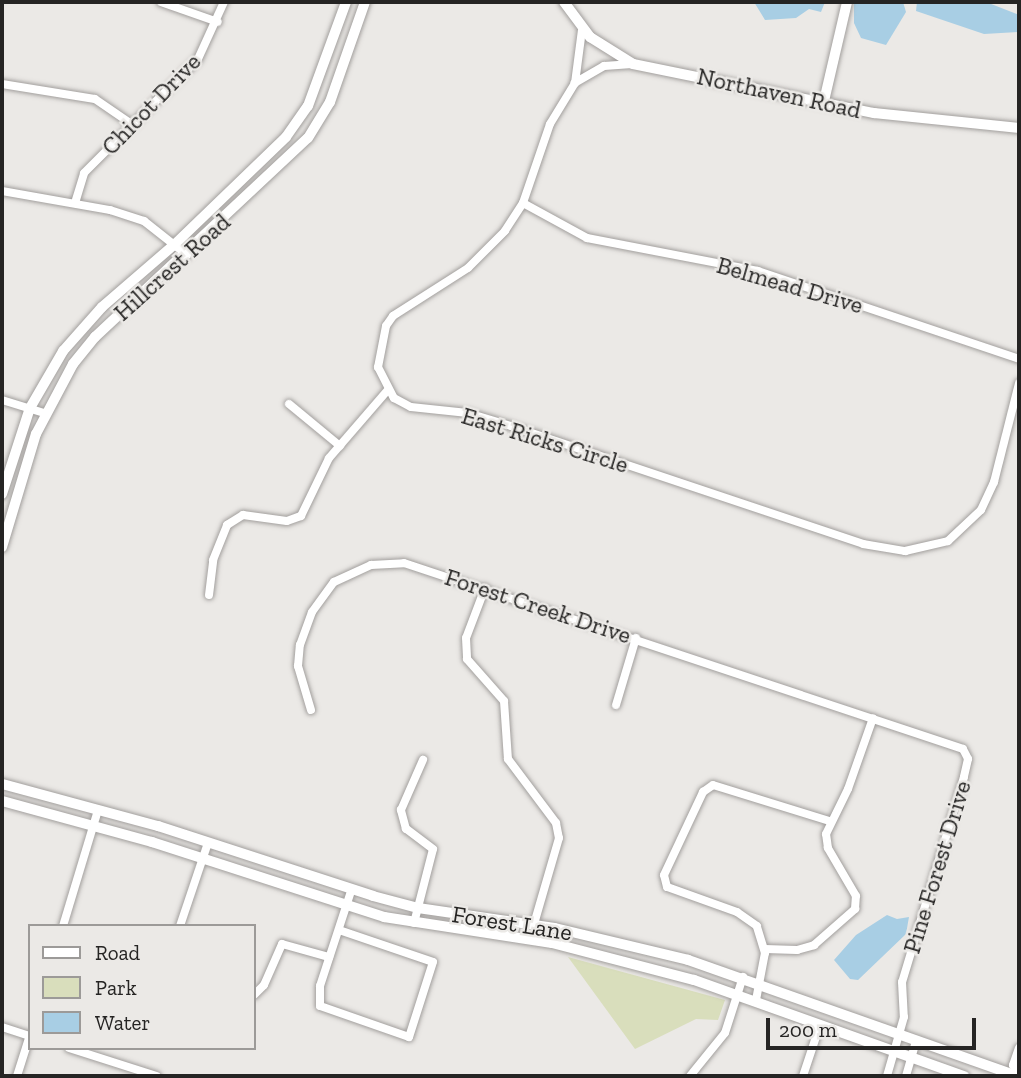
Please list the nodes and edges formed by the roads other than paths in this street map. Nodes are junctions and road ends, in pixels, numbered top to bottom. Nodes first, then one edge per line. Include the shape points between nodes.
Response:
1 (161, 2) edge
2 (224, 2) edge
3 (346, 2) edge
4 (365, 2) edge
5 (564, 2) edge
6 (846, 2) edge
7 (218, 22) junction
8 (582, 30) junction
9 (634, 64) junction
10 (2, 83) edge
11 (575, 83) junction
12 (824, 101) junction
13 (133, 125) junction
14 (1019, 128) edge
15 (2, 191) edge
16 (523, 203) junction
17 (75, 204) junction
18 (176, 244) junction
19 (187, 255) junction
20 (1019, 359) edge
21 (1019, 383) edge
22 (387, 391) junction
23 (2, 400) edge
24 (289, 404) dead end
25 (30, 408) junction
26 (44, 413) junction
27 (340, 446) junction
28 (2, 494) edge
29 (2, 547) edge
30 (485, 588) junction
31 (209, 595) dead end
32 (636, 638) junction
33 (616, 705) dead end
34 (311, 710) dead end
35 (873, 718) junction
36 (423, 760) dead end
37 (2, 784) edge
38 (2, 801) edge
39 (98, 810) junction
40 (829, 821) junction
41 (94, 826) junction
42 (208, 843) junction
43 (203, 859) junction
44 (351, 891) junction
45 (346, 906) junction
46 (418, 908) junction
47 (414, 923) junction
48 (64, 924) edge
49 (181, 924) edge
50 (534, 924) junction
51 (555, 928) junction
52 (339, 930) junction
53 (552, 943) junction
54 (765, 948) junction
55 (329, 957) junction
56 (743, 977) junction
57 (761, 984) junction
58 (256, 993) edge
59 (737, 994) junction
60 (756, 1000) junction
61 (2, 1027) edge
62 (820, 1028) junction
63 (28, 1035) edge
64 (899, 1036) junction
65 (28, 1042) edge
66 (916, 1042) junction
67 (1019, 1048) edge
68 (75, 1050) edge
69 (892, 1052) junction
70 (910, 1058) junction
71 (1017, 1075) edge
72 (17, 1076) edge
73 (157, 1076) edge
74 (690, 1076) edge
75 (803, 1076) edge
76 (887, 1076) edge
77 (906, 1076) edge
78 (964, 1076) edge

1 - 7 street
2 - 7 street, Chicot Drive
3 - 18 main road, Hillcrest Road via 302,118
4 - 19 main road, Hillcrest Road via 330,103 315,128
5 - 8 street, Northaven Road
6 - 12 street
7 - 13 street, Chicot Drive via 189,69
8 - 9 street, Northaven Road
8 - 11 street
9 - 11 street via 604,66
9 - 12 street, Northaven Road
10 - 13 street via 95,99
11 - 16 street via 550,124
12 - 14 street, Northaven Road via 897,116
13 - 17 street, Chicot Drive via 84,173
15 - 17 street
16 - 20 street, Belmead Drive via 587,238 758,271
16 - 22 street via 482,256 386,326 377,355
17 - 18 street via 144,221
18 - 19 street
18 - 25 main road, Hillcrest Road via 86,323 57,359
19 - 26 main road, Hillcrest Road via 95,337
21 - 22 street, East Ricks Circle via 988,500 965,530 933,547 883,549 479,416 411,407
22 - 27 street
23 - 25 street
24 - 27 street
25 - 26 street
25 - 28 main road, Hillcrest Road
26 - 29 main road, Hillcrest Road
27 - 31 street via 301,516 287,521 243,515 227,525 213,560
30 - 32 street, Forest Creek Drive
30 - 34 street, Forest Creek Drive via 404,563 371,565 334,582 312,612 300,645 300,675
30 - 50 street via 466,638 467,659 505,701 508,759 557,828 557,848
32 - 33 street
32 - 35 street, Forest Creek Drive
35 - 40 street via 848,789
35 - 64 street, Pine Forest Drive via 959,748 968,759 902,982 904,1017
36 - 46 street via 401,810 406,829 433,849
37 - 39 main road, Forest Lane
38 - 41 main road, Forest Lane
39 - 41 street
39 - 42 main road, Forest Lane
40 - 54 street via 825,842 854,892 855,909 808,948
40 - 54 street via 719,785 703,792 664,883 749,919
41 - 43 main road, Forest Lane
41 - 48 street
42 - 43 street
42 - 44 main road, Forest Lane
43 - 45 main road, Forest Lane
43 - 49 street
44 - 45 street
44 - 46 main road, Forest Lane
45 - 47 main road, Forest Lane
45 - 52 street
46 - 47 street
46 - 50 main road, Forest Lane
47 - 53 main road, Forest Lane
50 - 51 main road, Forest Lane
51 - 53 main road
51 - 56 main road, Forest Lane
52 - 55 street
52 - 55 street via 433,962 408,1037 320,1006 319,991
53 - 59 main road, Forest Lane
54 - 57 street
55 - 58 street via 282,944
56 - 57 main road, Forest Lane
56 - 59 street
57 - 60 street
57 - 64 main road, Forest Lane
59 - 60 main road, Forest Lane
59 - 74 street via 725,1033
60 - 62 main road, Forest Lane
61 - 63 street
62 - 69 main road, Forest Lane
62 - 75 street
64 - 66 main road, Forest Lane
64 - 69 street
65 - 72 street
66 - 70 street
66 - 71 main road, Forest Lane
67 - 71 street via 1013,1066
68 - 73 street
69 - 70 main road, Forest Lane
69 - 76 street
70 - 77 street
70 - 78 main road, Forest Lane

